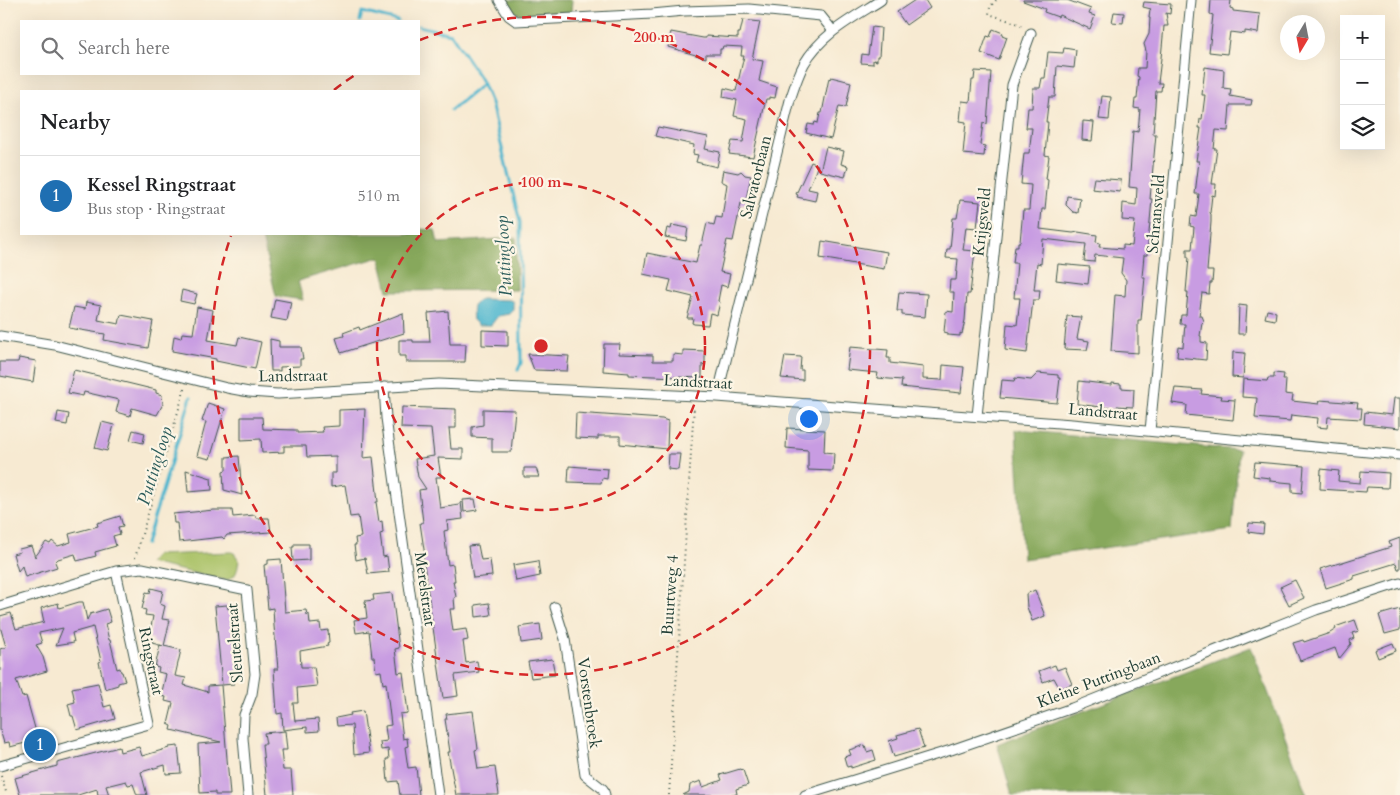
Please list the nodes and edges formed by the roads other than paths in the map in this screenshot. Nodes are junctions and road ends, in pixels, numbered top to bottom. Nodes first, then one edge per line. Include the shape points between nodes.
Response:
1 (499, 0) edge
2 (881, 0) edge
3 (1192, 0) edge
4 (833, 31) junction
5 (1031, 33) road end
6 (0, 336) edge
7 (384, 387) junction
8 (718, 397) junction
9 (977, 416) junction
10 (1150, 431) junction
11 (1400, 455) edge
12 (116, 571) junction
13 (1400, 583) edge
14 (0, 606) edge
15 (555, 607) dead end
16 (0, 766) edge
17 (248, 795) edge
18 (438, 795) edge
19 (605, 795) edge
20 (805, 795) edge

1 - 4 street via 516,21 749,9 821,16
2 - 4 street, Salvatorbaan
3 - 10 street, Schransveld
4 - 8 street, Salvatorbaan via 803,64 790,100
5 - 9 street, Krijgsveld via 1012,85
6 - 7 street, Landstraat via 55,345 249,392 278,394
7 - 8 street, Landstraat via 440,384
7 - 18 street, Merelstraat
8 - 9 street, Landstraat
9 - 10 street, Landstraat
10 - 11 street, Landstraat
12 - 14 street
12 - 16 street, Ringstraat via 149,724
12 - 17 street, Sleutelstraat via 142,568 247,590 255,674 244,715
13 - 20 street, Kleine Puttingbaan via 1316,610 1072,708
15 - 19 street, Vorstenbroek via 565,640 585,774 603,789

